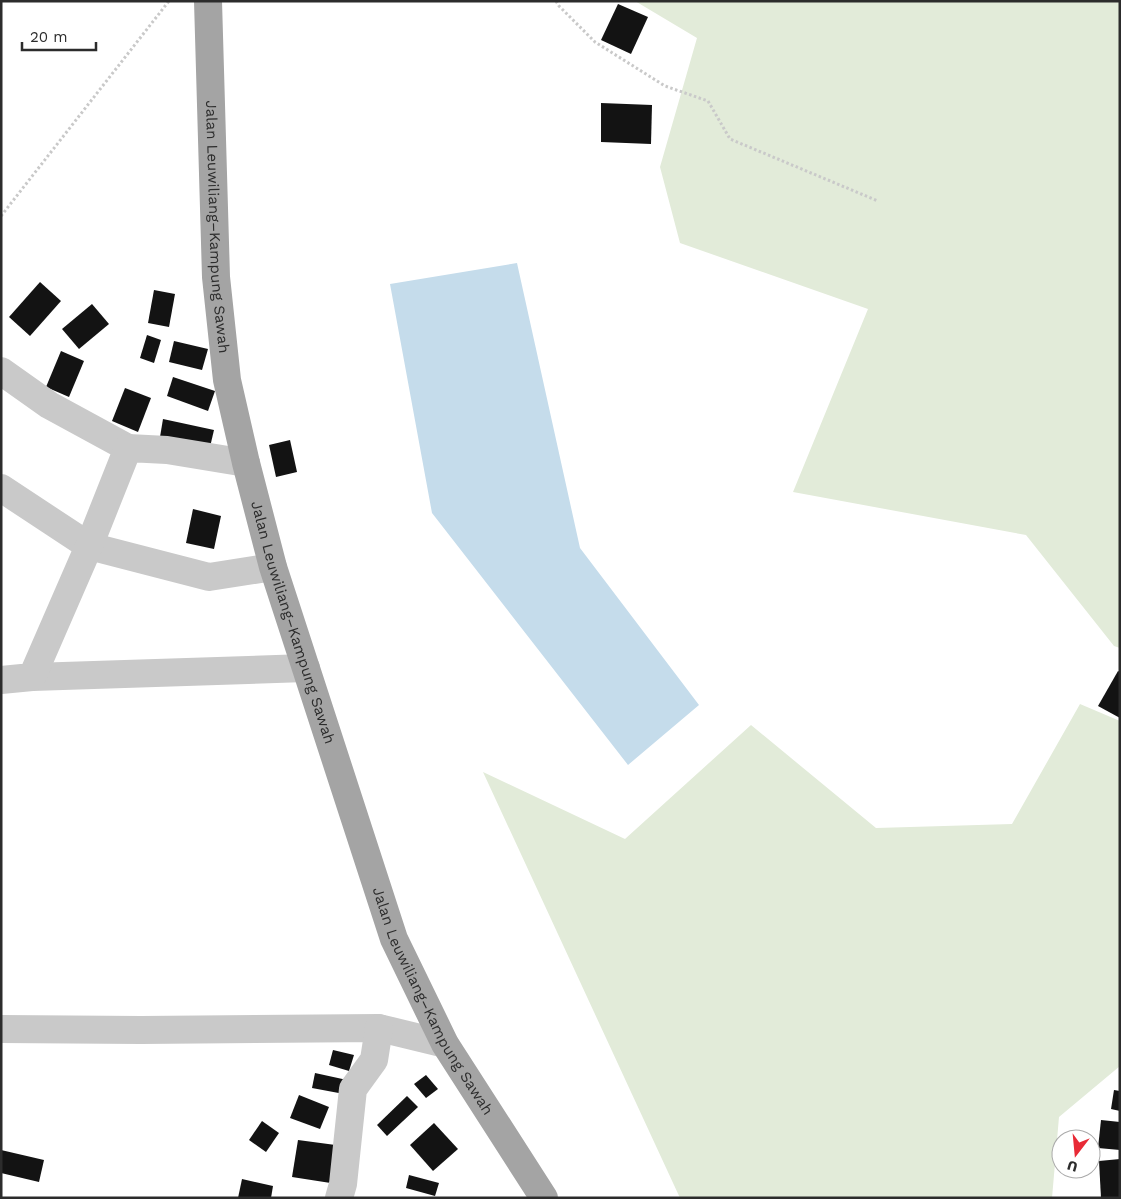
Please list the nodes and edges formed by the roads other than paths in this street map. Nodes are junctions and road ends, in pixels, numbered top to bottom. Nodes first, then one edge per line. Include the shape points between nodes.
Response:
1 (208, 1) edge
2 (1, 371) edge
3 (128, 448) junction
4 (246, 463) junction
5 (1, 488) edge
6 (89, 546) junction
7 (273, 567) junction
8 (306, 668) junction
9 (32, 678) junction
10 (1, 680) edge
11 (379, 1028) junction
12 (1, 1029) edge
13 (445, 1044) junction
14 (339, 1198) edge
15 (544, 1198) edge

1 - 4 main road, Jalan Leuwiliang–Kampung Sawah via 216,277 226,380
2 - 3 street via 49,405
3 - 4 street via 167,450
3 - 6 street
4 - 7 main road, Jalan Leuwiliang–Kampung Sawah
5 - 6 street
6 - 7 street via 209,577
6 - 9 street
7 - 8 main road, Jalan Leuwiliang–Kampung Sawah
8 - 9 street
8 - 13 main road, Jalan Leuwiliang–Kampung Sawah via 394,939
9 - 10 street
11 - 12 street
11 - 13 street
11 - 14 street via 374,1060 354,1089
13 - 15 main road, Jalan Leuwiliang–Kampung Sawah

